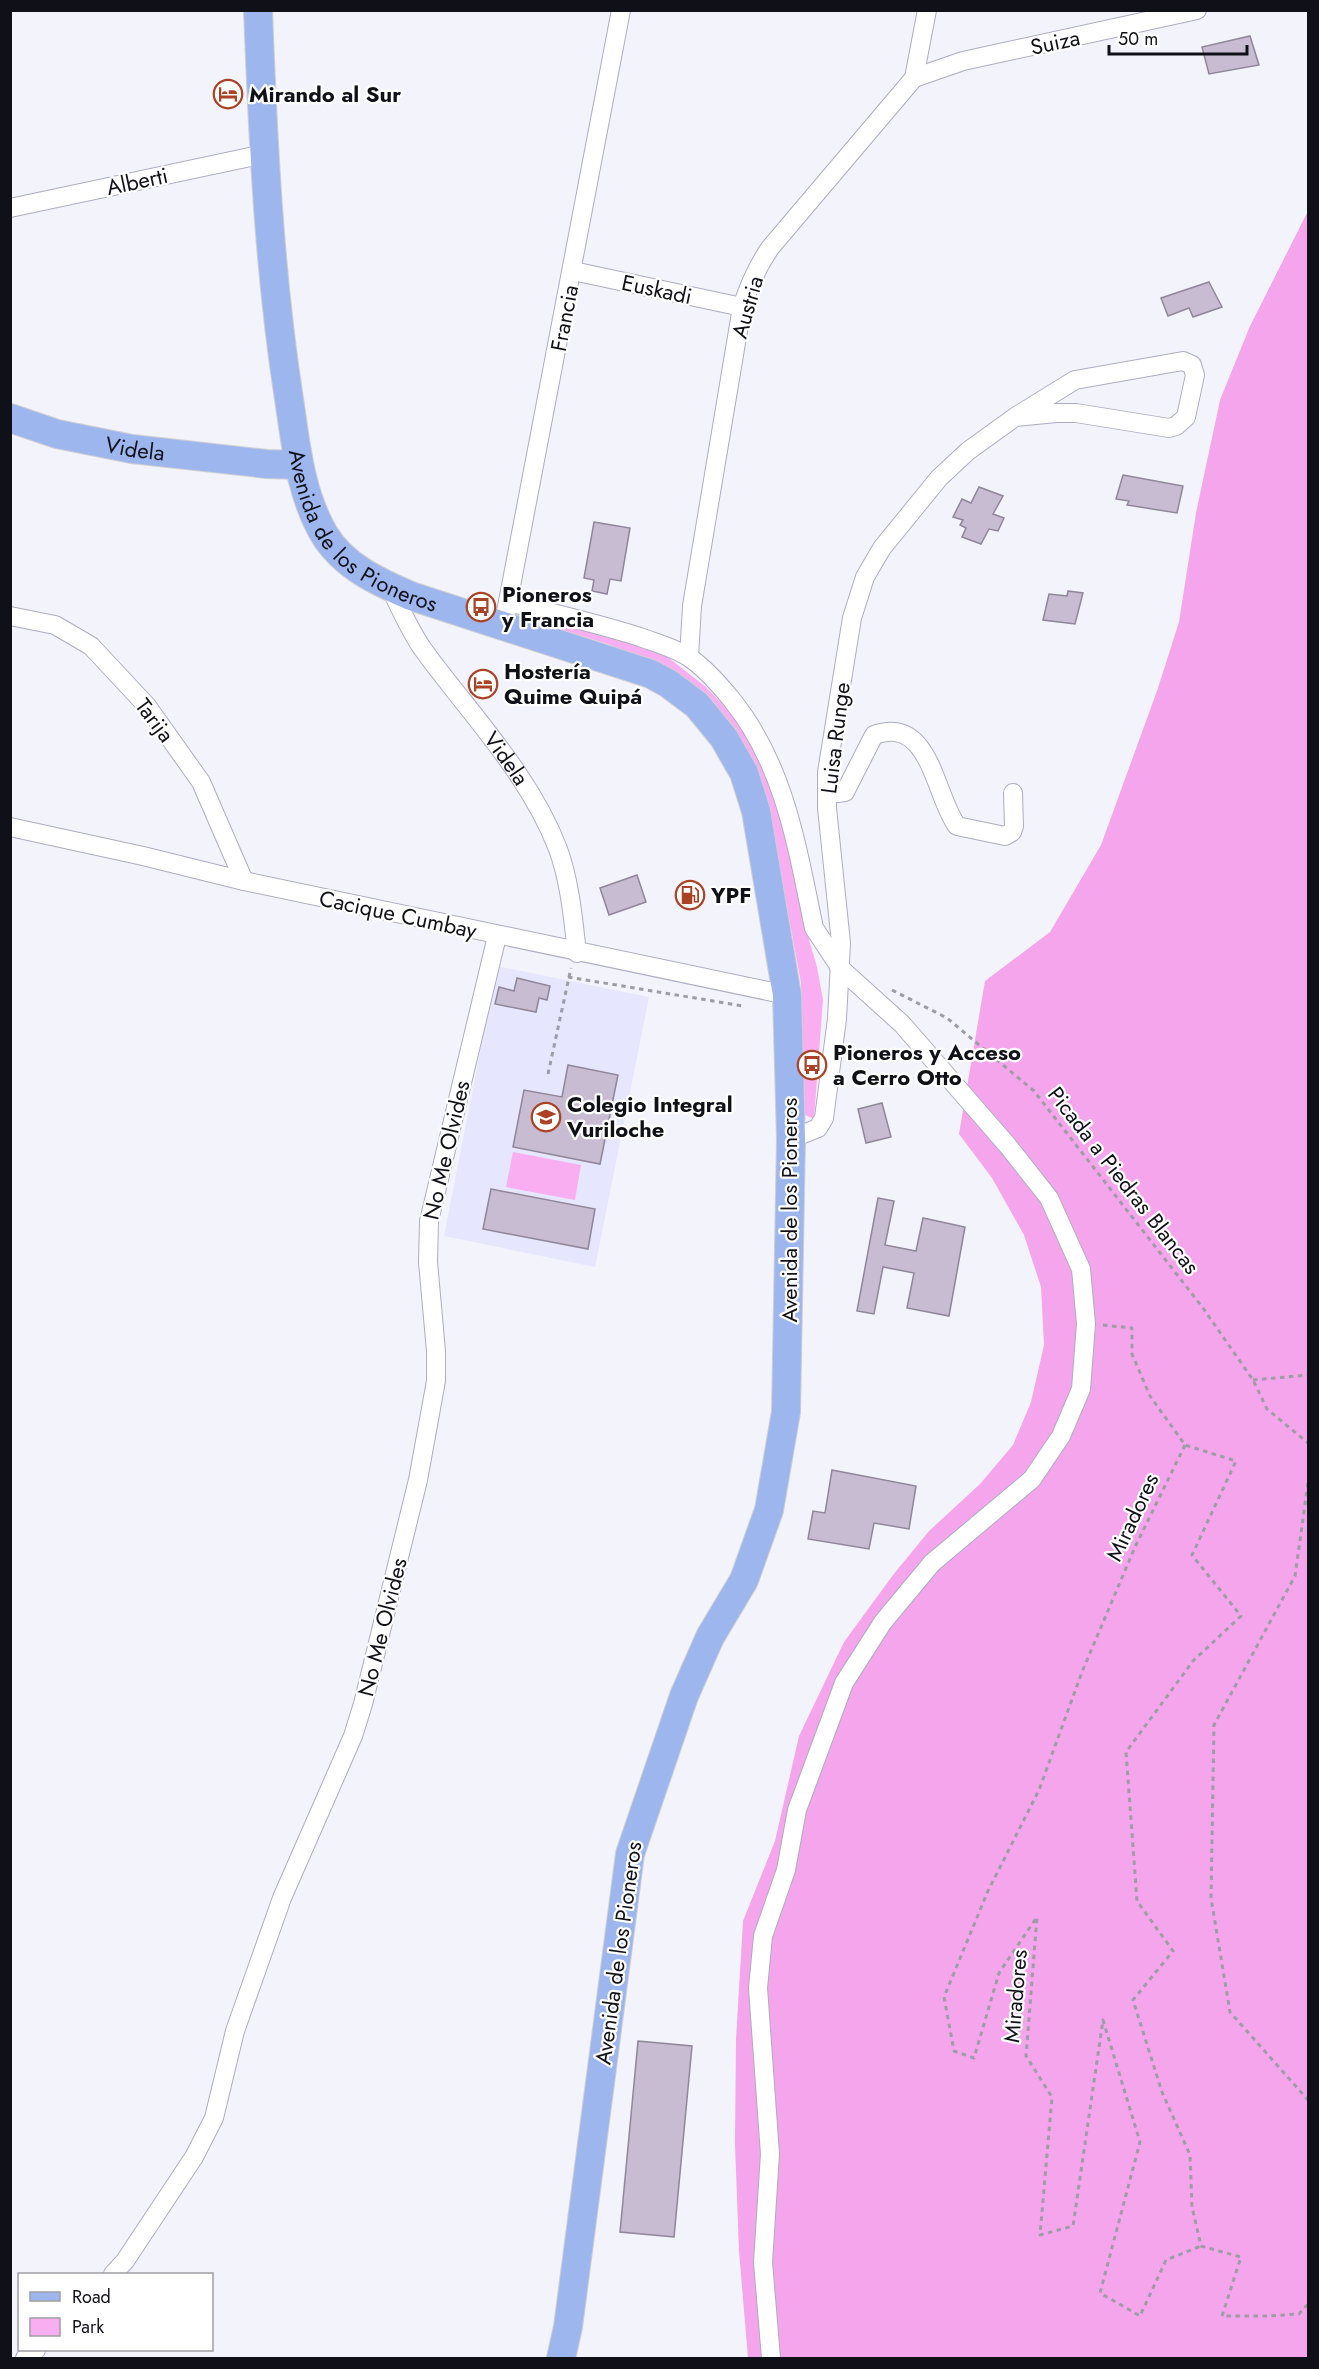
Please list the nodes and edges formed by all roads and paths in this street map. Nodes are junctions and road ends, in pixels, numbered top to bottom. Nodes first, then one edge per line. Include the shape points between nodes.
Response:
1 (258, 10) edge
2 (621, 10) edge
3 (927, 10) edge
4 (1197, 10) edge
5 (914, 78) junction
6 (264, 154) junction
7 (10, 208) edge
8 (573, 271) junction
9 (742, 307) junction
10 (1015, 417) junction
11 (10, 418) edge
12 (299, 465) junction
13 (390, 587) junction
14 (506, 614) junction
15 (10, 616) edge
16 (689, 657) junction
17 (827, 791) junction
18 (1013, 793) dead end
19 (10, 827) edge
20 (243, 881) junction
21 (497, 936) junction
22 (577, 953) junction
23 (841, 969) junction
24 (567, 976) junction
25 (870, 994) junction
26 (787, 995) junction
27 (754, 1008) dead end
28 (548, 1074) dead end
29 (791, 1139) junction
30 (1086, 1324) junction
31 (1308, 1375) edge
32 (1253, 1380) junction
33 (1308, 1443) edge
34 (1185, 1445) junction
35 (1308, 1483) edge
36 (1308, 2100) edge
37 (1201, 2246) junction
38 (114, 2273) edge
39 (1308, 2304) edge
40 (561, 2358) edge
41 (771, 2358) edge

1 - 6 main road, Avenida de los Pioneros
2 - 8 street, Francia
3 - 5 street, Austria
4 - 5 street, Suiza via 963,62
5 - 9 street, Austria via 770,248 755,270
6 - 7 street, Alberti
6 - 12 main road, Avenida de los Pioneros via 277,313
8 - 9 street, Euskadi
8 - 14 street, Francia
9 - 16 street, Austria via 692,606
10 - 10 street, Luisa Runge via 1076,413 1169,428 1186,417 1196,375 1192,365 1183,361 1075,380
10 - 17 street, Luisa Runge via 939,478 882,548 865,577 852,618
11 - 12 main road, Videla via 57,434 132,449
12 - 13 main road, Avenida de los Pioneros via 309,504 324,535 338,553
13 - 14 main road, Avenida de los Pioneros via 411,596
13 - 22 street, Videla via 421,647 537,803 558,850 569,889
14 - 16 street via 606,626
14 - 26 main road, Avenida de los Pioneros via 660,679 697,705 724,738 744,773 756,812
15 - 20 street, Tarija via 55,625 91,646 147,705 201,782
16 - 23 street via 715,679 764,748 792,824 814,928
17 - 18 street via 845,792 874,735 899,732 922,750 948,814 957,826 1005,836 1012,832
17 - 23 street, Luisa Runge via 842,943
19 - 20 street, Cacique Cumbay
20 - 21 street, Cacique Cumbay
21 - 22 street, Cacique Cumbay
21 - 38 street, No Me Olvides via 429,1221 436,1381 418,1480 363,1704 274,1919 235,2031 214,2118 194,2157
22 - 24 path
22 - 26 street, Cacique Cumbay
23 - 25 street
23 - 29 street, Luisa Runge via 824,1118 818,1128
24 - 27 path
24 - 28 path
25 - 30 street via 924,1048 1050,1198 1081,1269
25 - 32 path, Picada a Piedras Blancas via 892,990 947,1018 1034,1091 1203,1308
26 - 29 main road, Avenida de los Pioneros
29 - 40 main road, Avenida de los Pioneros via 786,1412 778,1468 769,1510 744,1580 710,1637 684,1696 630,1854
30 - 34 path via 1132,1328 1132,1354 1150,1395
30 - 41 street via 1081,1389 1061,1436 1032,1479 932,1563 882,1622 844,1683 797,1810 786,1870 763,1936 758,1988 770,2154 763,2262
31 - 32 path
32 - 33 path, Picada a Piedras Blancas via 1267,1409
34 - 37 path via 1236,1461 1192,1555 1241,1616 1193,1661 1126,1752 1137,1900 1173,1951 1133,2000 1162,2092 1190,2155 1192,2207
34 - 37 path, Miradores via 1135,1547 1082,1672 1039,1790 988,1891 944,1997 954,2051 975,2058 999,1973 1037,1917 1026,2056 1052,2097 1040,2235 1073,2226 1103,2020 1140,2142 1100,2294 1140,2316 1166,2260
35 - 36 path via 1295,1576 1215,1725 1211,1898 1230,2012
37 - 39 path via 1240,2257 1222,2316 1299,2314

